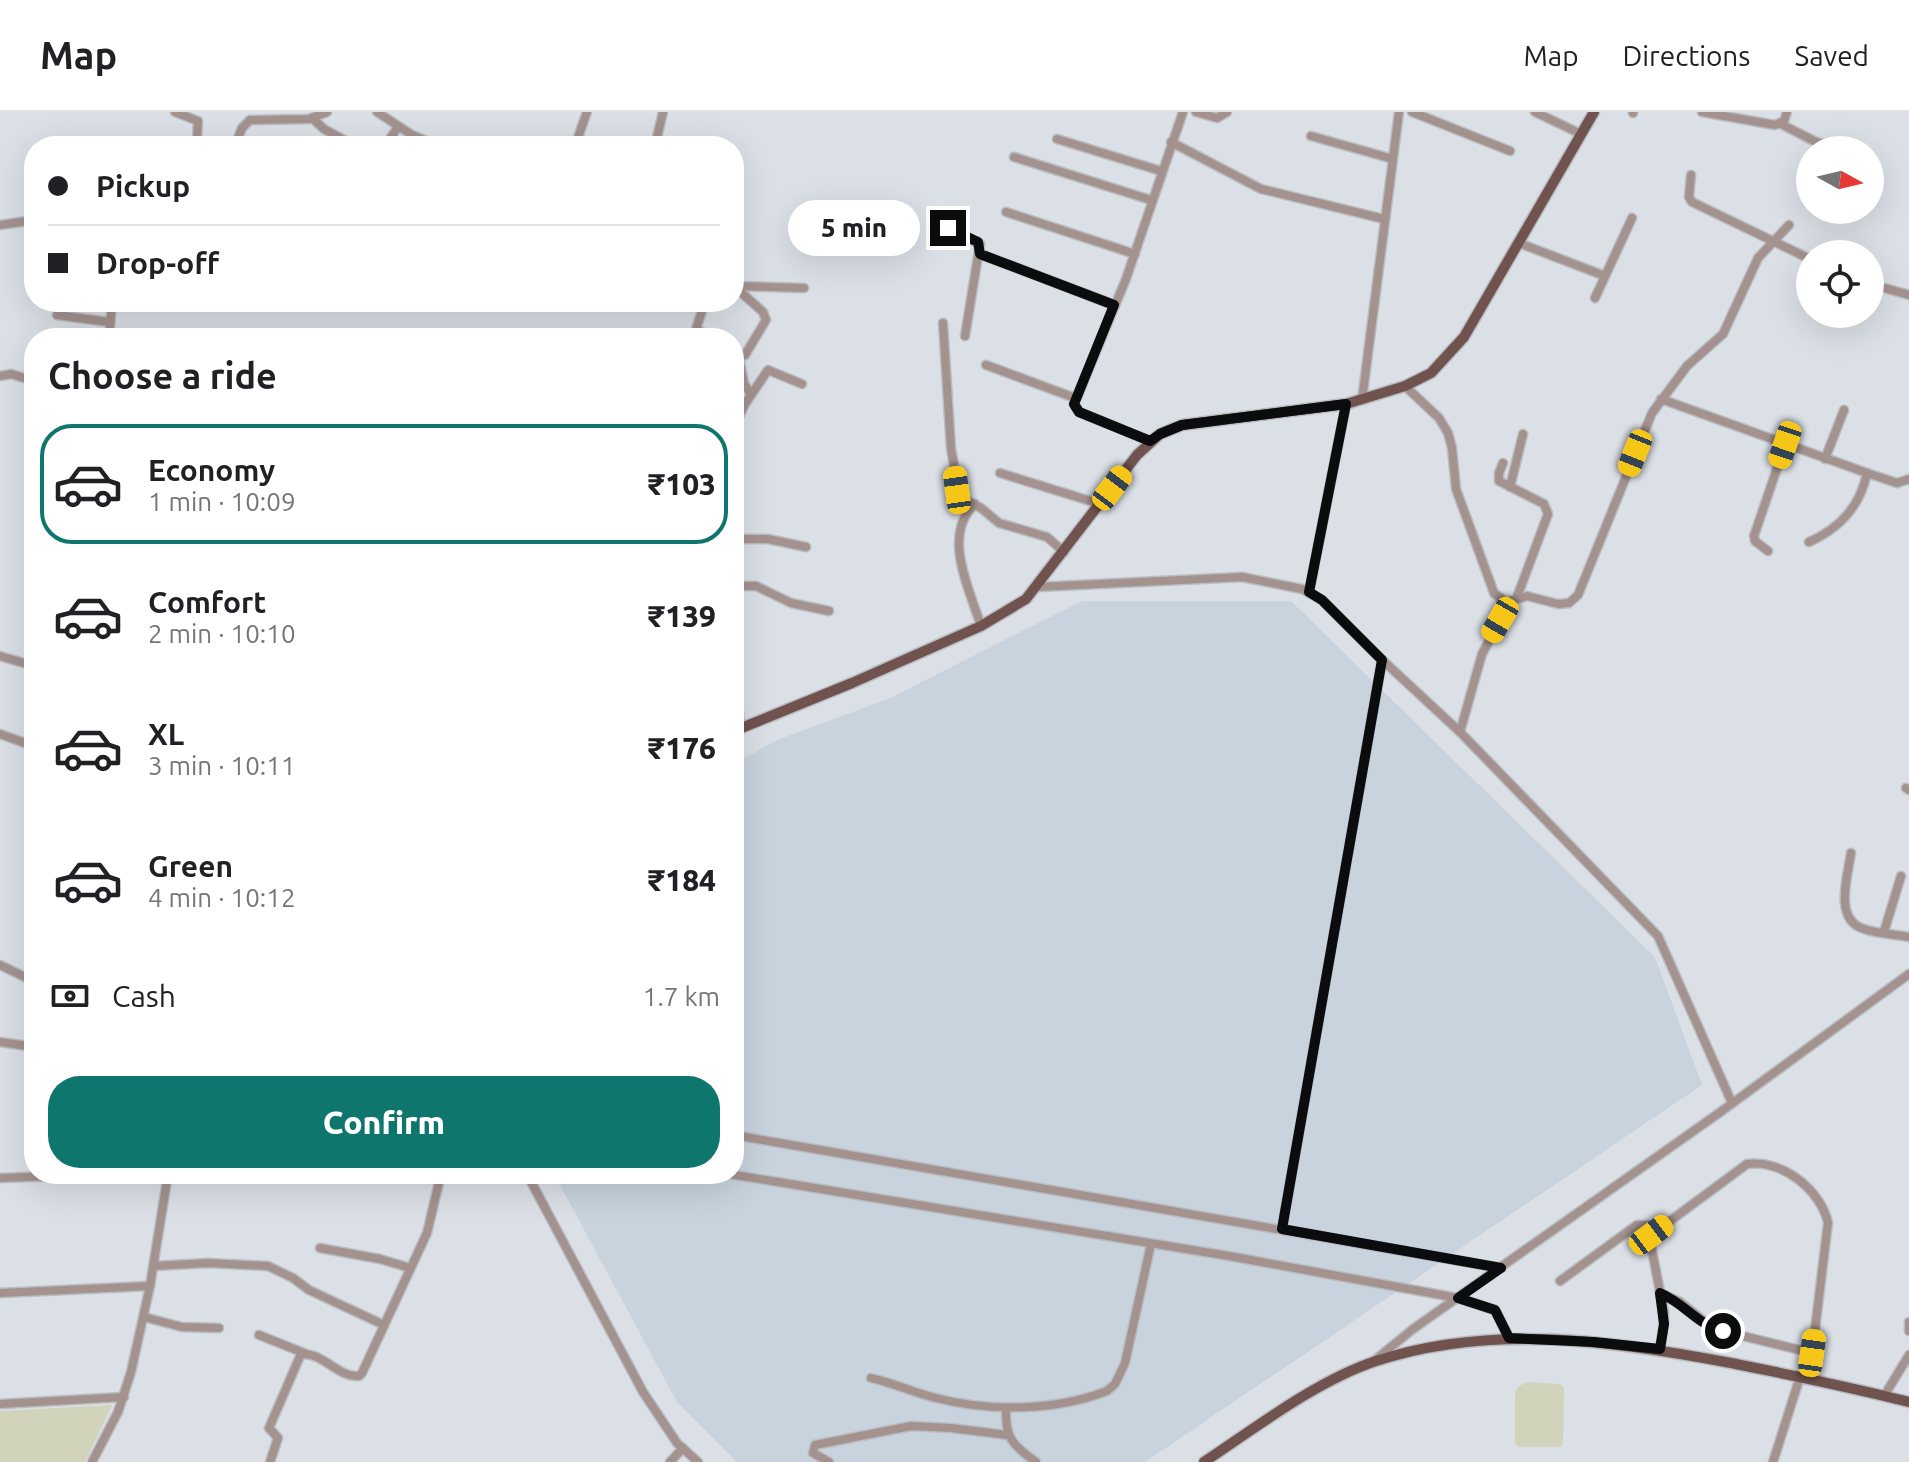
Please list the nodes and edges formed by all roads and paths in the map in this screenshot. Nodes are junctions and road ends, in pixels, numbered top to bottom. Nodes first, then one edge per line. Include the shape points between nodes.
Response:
1 (175, 112) edge
2 (327, 112) edge
3 (377, 112) edge
4 (587, 112) edge
5 (663, 112) edge
6 (1183, 112) edge
7 (1196, 112) edge
8 (1227, 112) edge
9 (1399, 112) edge
10 (1412, 112) edge
11 (1535, 112) edge
12 (1594, 112) edge
13 (1702, 112) edge
14 (1787, 112) edge
15 (313, 119) junction
16 (1781, 124) junction
17 (398, 127) junction
18 (1581, 134) junction
19 (197, 136) edge
20 (240, 136) edge
21 (337, 136) edge
22 (392, 136) edge
23 (416, 136) edge
24 (579, 136) edge
25 (657, 136) edge
26 (1311, 136) dead end
27 (1804, 136) edge
28 (1057, 139) dead end
29 (1171, 142) junction
30 (1510, 151) dead end
31 (1014, 157) dead end
32 (1393, 159) junction
33 (1161, 171) junction
34 (1691, 175) dead end
35 (1151, 200) junction
36 (1006, 212) dead end
37 (1632, 218) dead end
38 (1384, 219) junction
39 (24, 221) edge
40 (0, 225) edge
41 (1789, 225) dead end
42 (948, 228) dead end
43 (1773, 241) junction
44 (1519, 243) junction
45 (1796, 252) edge
46 (980, 254) junction
47 (1135, 254) junction
48 (1605, 276) junction
49 (744, 286) edge
50 (804, 288) dead end
51 (1884, 288) edge
52 (744, 295) edge
53 (1909, 295) edge
54 (1595, 298) dead end
55 (1114, 305) junction
56 (110, 312) edge
57 (57, 315) dead end
58 (109, 322) junction
59 (943, 323) dead end
60 (109, 328) edge
61 (965, 336) dead end
62 (744, 355) edge
63 (986, 365) dead end
64 (0, 376) edge
65 (24, 378) edge
66 (744, 384) edge
67 (802, 384) dead end
68 (1405, 386) junction
69 (751, 394) junction
70 (1075, 398) junction
71 (1661, 399) junction
72 (1362, 400) junction
73 (1346, 404) junction
74 (744, 408) edge
75 (1844, 410) dead end
76 (1523, 434) dead end
77 (1150, 441) junction
78 (1785, 445) junction
79 (1825, 459) junction
80 (1503, 463) dead end
81 (1000, 473) dead end
82 (1867, 473) junction
83 (1909, 479) edge
84 (1510, 487) junction
85 (975, 504) junction
86 (1100, 504) junction
87 (744, 539) edge
88 (1809, 542) dead end
89 (806, 547) dead end
90 (1768, 551) dead end
91 (1064, 552) junction
92 (744, 586) edge
93 (1038, 587) junction
94 (1309, 592) junction
95 (1514, 599) junction
96 (829, 611) dead end
97 (981, 626) junction
98 (0, 656) edge
99 (1382, 660) junction
100 (24, 663) edge
101 (744, 727) edge
102 (1460, 732) junction
103 (0, 734) edge
104 (24, 743) edge
105 (1851, 853) dead end
106 (1901, 876) dead end
107 (1884, 932) junction
108 (1909, 937) edge
109 (0, 965) edge
110 (1909, 974) edge
111 (24, 977) edge
112 (0, 1042) edge
113 (24, 1046) edge
114 (1732, 1103) junction
115 (744, 1137) edge
116 (744, 1176) edge
117 (24, 1177) edge
118 (0, 1178) edge
119 (166, 1184) edge
120 (439, 1184) edge
121 (532, 1184) edge
122 (1282, 1229) junction
123 (1651, 1235) junction
124 (1151, 1244) junction
125 (320, 1248) dead end
126 (154, 1266) junction
127 (410, 1268) junction
128 (1501, 1268) junction
129 (1560, 1281) dead end
130 (150, 1286) junction
131 (0, 1293) edge
132 (1660, 1293) junction
133 (1458, 1298) junction
134 (144, 1317) junction
135 (1909, 1322) edge
136 (384, 1325) junction
137 (219, 1328) dead end
138 (1909, 1331) edge
139 (259, 1335) dead end
140 (1509, 1338) junction
141 (1660, 1349) junction
142 (304, 1353) junction
143 (1812, 1353) junction
144 (1909, 1355) edge
145 (1374, 1361) junction
146 (871, 1378) dead end
147 (1804, 1378) junction
148 (1884, 1396) junction
149 (124, 1397) junction
150 (1909, 1402) edge
151 (0, 1404) edge
152 (1006, 1409) junction
153 (1007, 1435) junction
154 (683, 1448) junction
155 (92, 1462) edge
156 (270, 1462) edge
157 (670, 1462) edge
158 (698, 1462) edge
159 (829, 1462) edge
160 (1036, 1462) edge
161 (1204, 1462) edge
162 (1773, 1462) edge

1 - 19 street via 198,121
2 - 15 street
3 - 17 street
4 - 24 street
5 - 25 street
6 - 29 street
7 - 8 street via 1217,118
9 - 32 street
10 - 30 street
11 - 18 street
12 - 18 main road
13 - 16 street
14 - 16 street
15 - 20 street via 254,119
15 - 21 street
16 - 27 street
17 - 22 street
17 - 23 street
18 - 44 main road
26 - 32 street
28 - 33 street
29 - 33 street
29 - 38 street via 1261,189
31 - 35 street
32 - 38 street
33 - 35 street
34 - 43 street via 1692,202
35 - 47 street
36 - 47 street
37 - 48 street
38 - 72 street
39 - 40 street
41 - 43 street
42 - 46 street via 978,242
43 - 45 street
43 - 71 street via 1758,258 1723,334 1699,353
44 - 48 street
44 - 68 main road via 1464,337 1431,373
46 - 55 street
46 - 61 street
47 - 55 street
48 - 54 street
49 - 50 street
51 - 53 street
52 - 62 street via 766,320
55 - 70 street
56 - 58 street
57 - 58 street
58 - 60 street
59 - 85 street via 957,490 963,501
63 - 70 street
64 - 65 street
66 - 69 street
67 - 69 street via 768,370
68 - 72 main road
68 - 95 street via 1448,433 1456,489 1490,587 1502,600
69 - 74 street
70 - 77 street via 1079,412
71 - 78 street
71 - 95 street via 1574,600 1563,604 1527,596
72 - 73 main road
73 - 77 main road via 1182,425
73 - 94 street
75 - 79 street
76 - 84 street
77 - 86 main road
78 - 79 street
78 - 90 street via 1754,536
79 - 82 street
80 - 84 street via 1499,481
81 - 86 street
82 - 83 street via 1897,483
82 - 88 street via 1862,494 1837,527
84 - 95 street via 1544,504 1548,514
85 - 91 street via 999,523 1047,537
85 - 97 street via 966,516 958,551
86 - 91 main road
87 - 89 street
91 - 93 main road
92 - 96 street
93 - 94 street via 1242,577
93 - 97 main road
94 - 99 street
95 - 102 street via 1482,654
97 - 101 main road
98 - 100 street
99 - 102 street
99 - 122 street
102 - 114 street via 1658,936
103 - 104 street
105 - 107 street via 1844,892 1849,917 1865,929
106 - 107 street
107 - 108 street
109 - 111 street
110 - 114 street
112 - 113 street
114 - 128 street
115 - 122 street
116 - 124 street
117 - 118 street
119 - 126 street
120 - 127 street via 433,1215
121 - 154 street via 643,1392
122 - 128 street
123 - 129 street via 1647,1225 1637,1225
123 - 132 street
123 - 143 street via 1747,1164 1795,1175 1822,1207 1828,1223
124 - 133 street
124 - 152 street via 1125,1363 1115,1384 1096,1395
125 - 127 street
126 - 130 street
126 - 136 street via 268,1266
127 - 136 street
128 - 133 street
130 - 131 street
130 - 134 street
132 - 141 street
132 - 143 street via 1714,1329
133 - 140 street via 1495,1310
133 - 145 street
134 - 137 street via 182,1327
134 - 149 street
135 - 138 street
136 - 142 street via 359,1376
139 - 142 street
140 - 141 main road
140 - 145 main road via 1449,1343
141 - 147 main road
142 - 156 street via 270,1427 278,1438
143 - 147 street
144 - 148 street
145 - 161 main road via 1274,1415
146 - 152 street via 934,1398
147 - 148 main road
147 - 162 street
148 - 150 main road
149 - 151 street
149 - 155 street
152 - 153 street
153 - 159 street via 931,1426 893,1428 815,1445 813,1453
153 - 160 street
154 - 157 street
154 - 158 street

